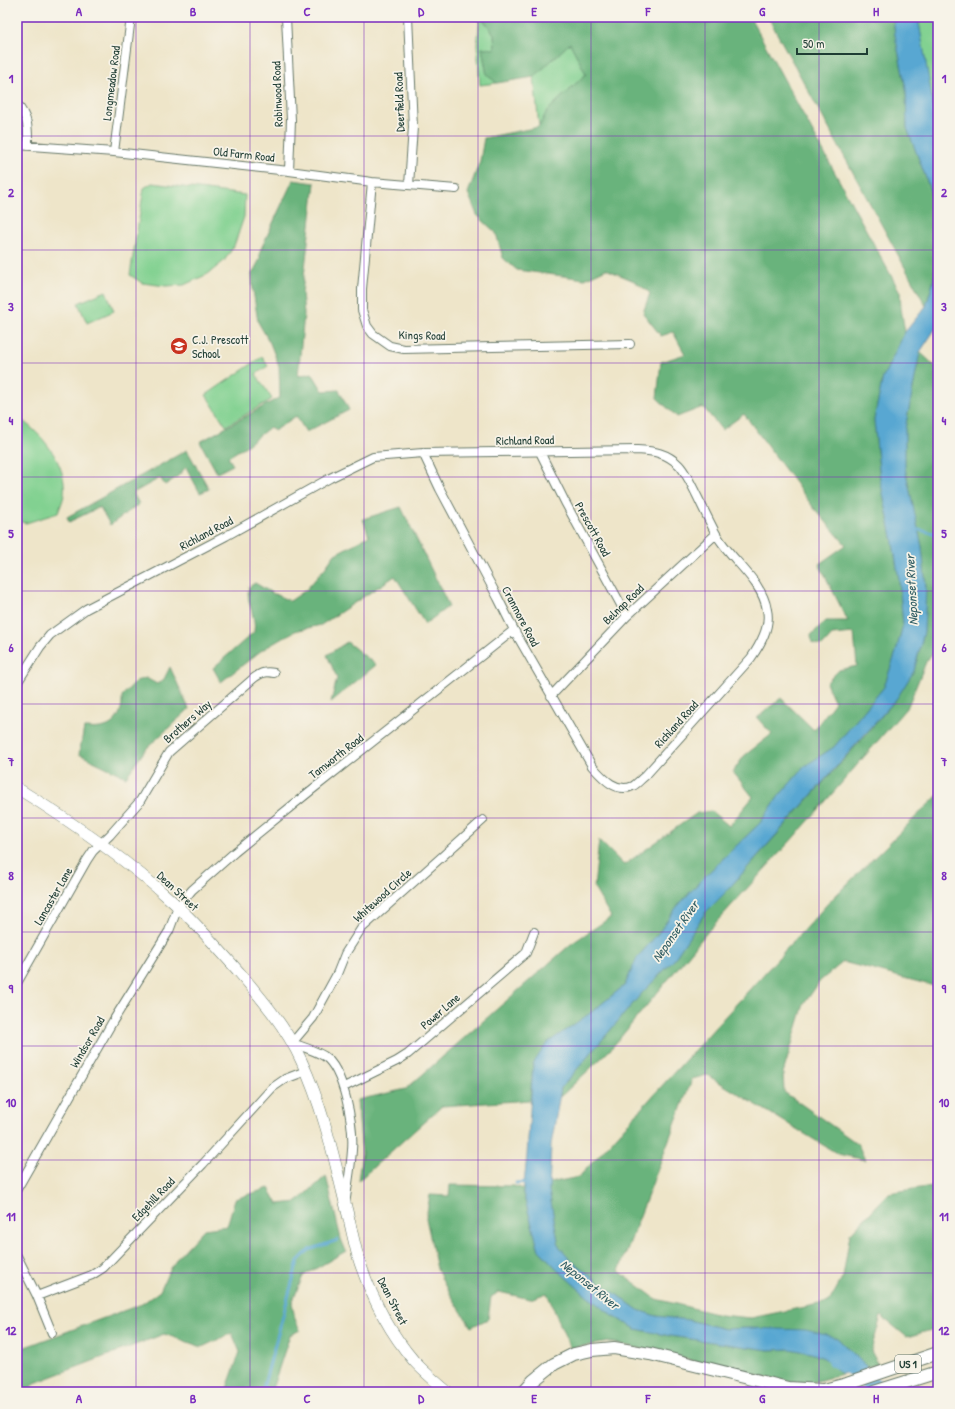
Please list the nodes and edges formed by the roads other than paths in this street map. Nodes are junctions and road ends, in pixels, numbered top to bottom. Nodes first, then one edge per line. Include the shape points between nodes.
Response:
1 (131, 17) edge
2 (286, 17) edge
3 (408, 17) edge
4 (17, 104) edge
5 (17, 145) edge
6 (28, 146) junction
7 (114, 152) junction
8 (289, 171) junction
9 (372, 182) junction
10 (409, 185) junction
11 (456, 189) dead end
12 (630, 344) dead end
13 (540, 452) junction
14 (423, 453) junction
15 (716, 534) junction
16 (627, 616) junction
17 (514, 630) junction
18 (274, 673) dead end
19 (17, 683) edge
20 (551, 696) junction
21 (609, 783) joint
22 (17, 788) edge
23 (483, 820) dead end
24 (101, 844) junction
25 (178, 907) junction
26 (534, 932) dead end
27 (17, 983) edge
28 (292, 1043) junction
29 (306, 1071) junction
30 (344, 1087) junction
31 (17, 1189) edge
32 (345, 1204) junction
33 (17, 1256) edge
34 (37, 1296) junction
35 (52, 1333) dead end
36 (938, 1353) edge
37 (938, 1372) edge
38 (819, 1391) edge
39 (448, 1392) edge
40 (524, 1392) edge
41 (874, 1392) edge

1 - 7 street, Longmeadow Road
2 - 8 street, Robinwood Road
3 - 10 street, Deerfield Road via 413,127
4 - 6 street via 28,126
5 - 6 street, Old Farm Road
6 - 7 street, Old Farm Road
7 - 8 street, Old Farm Road
8 - 9 street, Old Farm Road
9 - 10 street, Old Farm Road
9 - 12 street, Kings Road via 362,310 367,326 373,334 390,346 404,348
10 - 11 street, Old Farm Road
13 - 14 street, Richland Road
13 - 15 street, Richland Road via 657,451 680,466
13 - 16 street, Prescott Road
14 - 17 street, Cranmore Road
14 - 19 street, Richland Road via 373,457 86,609 50,635
15 - 16 street, Belnap Road
15 - 21 street, Richland Road via 759,588 764,600 768,611 766,628 760,644 751,658 645,776 632,787 620,788
16 - 20 street, Belnap Road
17 - 20 street, Cranmore Road
17 - 25 street, Tamworth Road via 235,852 192,890
18 - 24 street, Brothers Way via 262,673 254,678 169,752 140,801
20 - 21 street, Cranmore Road via 592,766
22 - 24 main road, Dean Street
23 - 28 street, Whitewood Circle via 361,929 345,954 313,1018
24 - 25 main road, Dean Street
24 - 27 street, Lancaster Lane via 87,860
25 - 28 main road, Dean Street via 263,1000
25 - 31 street, Windsor Road via 169,930 113,1021
26 - 30 street, Power Lane via 526,953 408,1054
28 - 29 main road, Dean Street
28 - 30 street, Dean Street via 324,1056 333,1065
29 - 32 main road, Dean Street via 322,1113
29 - 34 street, Edgehill Road via 285,1079 272,1088 103,1268 92,1275
30 - 32 street, Dean Street via 352,1149
32 - 39 main road, Dean Street via 360,1263 388,1325 414,1361
33 - 34 street
34 - 35 street
36 - 38 main road, US 1
37 - 41 main road, US 1
38 - 40 main road via 788,1388 650,1354 614,1348 574,1354 554,1364

